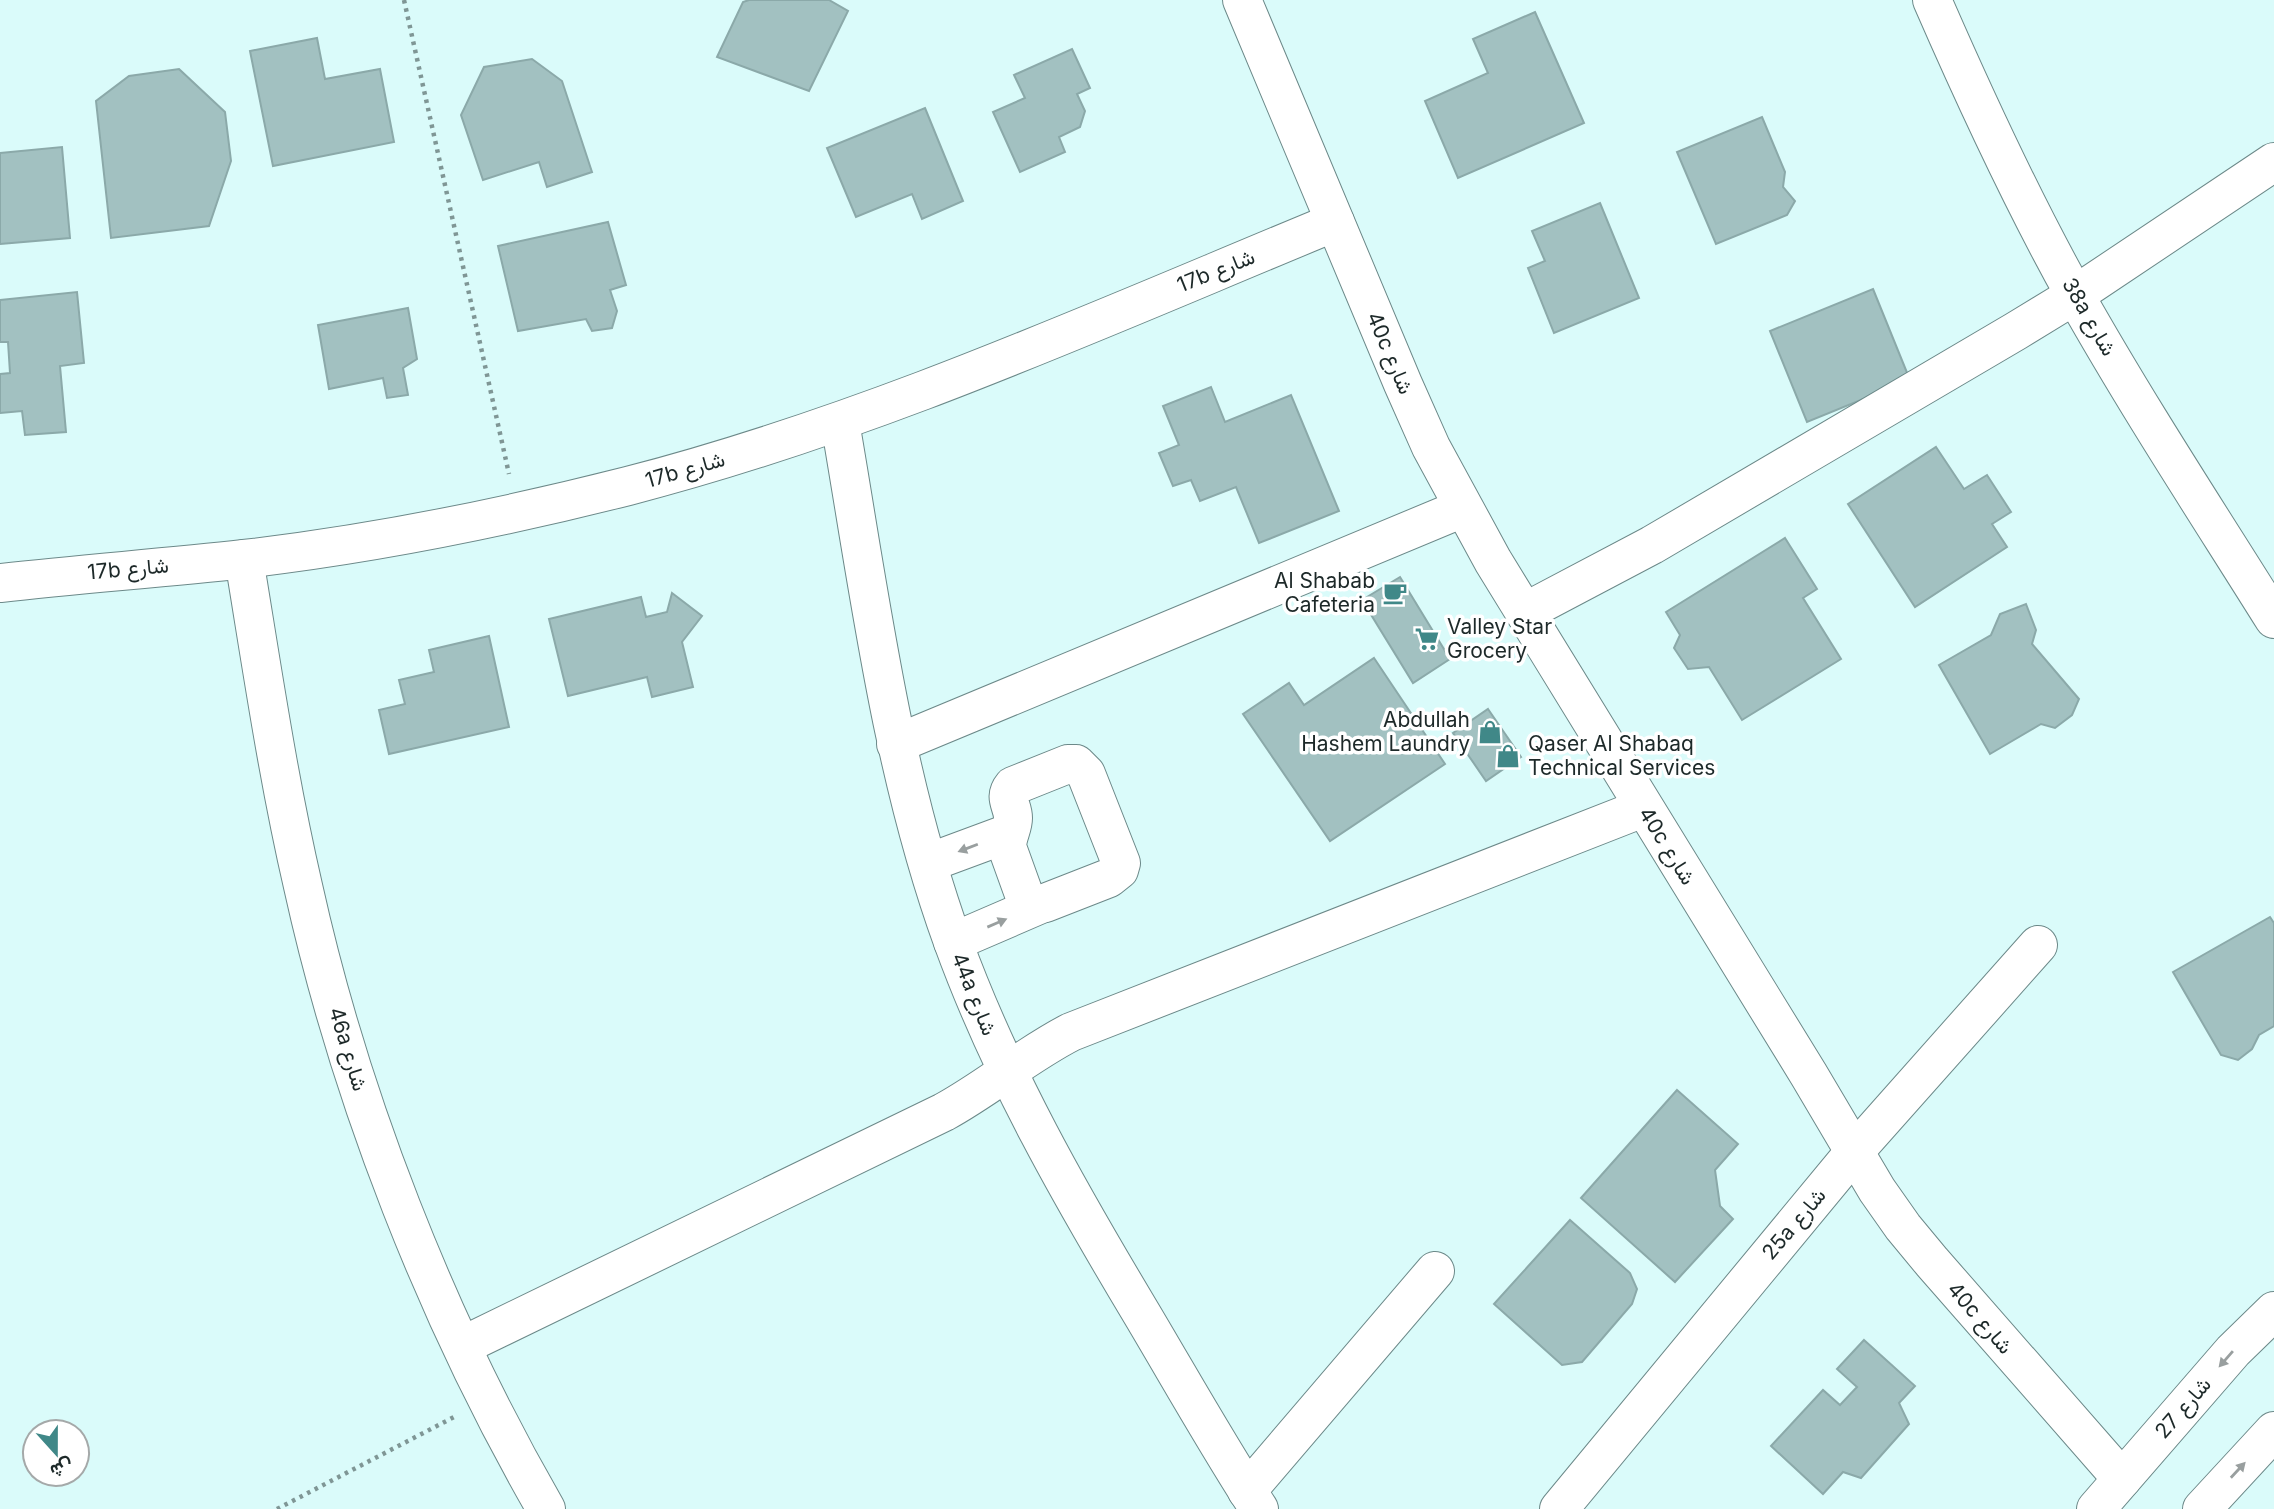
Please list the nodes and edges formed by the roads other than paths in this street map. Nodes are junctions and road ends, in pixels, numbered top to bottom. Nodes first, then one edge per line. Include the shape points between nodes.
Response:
1 (1242, 0) edge
2 (1932, 0) edge
3 (2274, 162) edge
4 (1335, 222) junction
5 (2075, 295) junction
6 (840, 422) junction
7 (1463, 508) junction
8 (244, 559) junction
9 (0, 583) edge
10 (1525, 612) junction
11 (2274, 619) edge
12 (896, 744) junction
13 (1643, 808) junction
14 (1009, 833) junction
15 (928, 863) junction
16 (1041, 904) junction
17 (953, 942) junction
18 (2038, 945) dead end
19 (1007, 1073) junction
20 (1855, 1151) junction
21 (1436, 1270) dead end
22 (2274, 1311) edge
23 (462, 1346) junction
24 (2274, 1431) edge
25 (2122, 1479) junction
26 (1253, 1500) edge
27 (546, 1509) edge
28 (1559, 1509) edge
29 (2096, 1509) edge
30 (2202, 1509) edge

1 - 4 street, 40c شارع
2 - 5 street, 38a شارع
3 - 5 street
4 - 6 street, 17b شارع
4 - 7 street, 40c شارع via 1431,447
5 - 10 street via 1770,478
5 - 11 street, 38a شارع
6 - 8 street, 17b شارع via 629,486 518,513
6 - 12 street, 44a شارع
7 - 10 street, 40c شارع
7 - 12 street
8 - 9 street, 17b شارع
8 - 23 street, 46a شارع via 278,770 334,1005 375,1133
10 - 13 street, 40c شارع
12 - 15 street, 44a شارع
13 - 19 street via 1071,1032
13 - 20 street, 40c شارع
14 -> 15 street
14 - 16 street via 1007,847 1025,897
14 - 16 street via 1013,820 1007,798 1013,786 1068,764 1082,768 1120,857 1119,870
15 - 17 street, 44a شارع
17 -> 16 street
17 - 19 street, 44a شارع
18 - 20 street, 25a شارع
19 - 23 street via 944,1112
19 - 26 street, 44a شارع via 1093,1233
20 - 25 street, 40c شارع via 1903,1227
20 - 28 street, 25a شارع
21 - 26 street
22 -> 25 street, شارع 27 via 2233,1351
23 - 27 street, 46a شارع
30 -> 24 street
25 - 29 street, شارع 27

